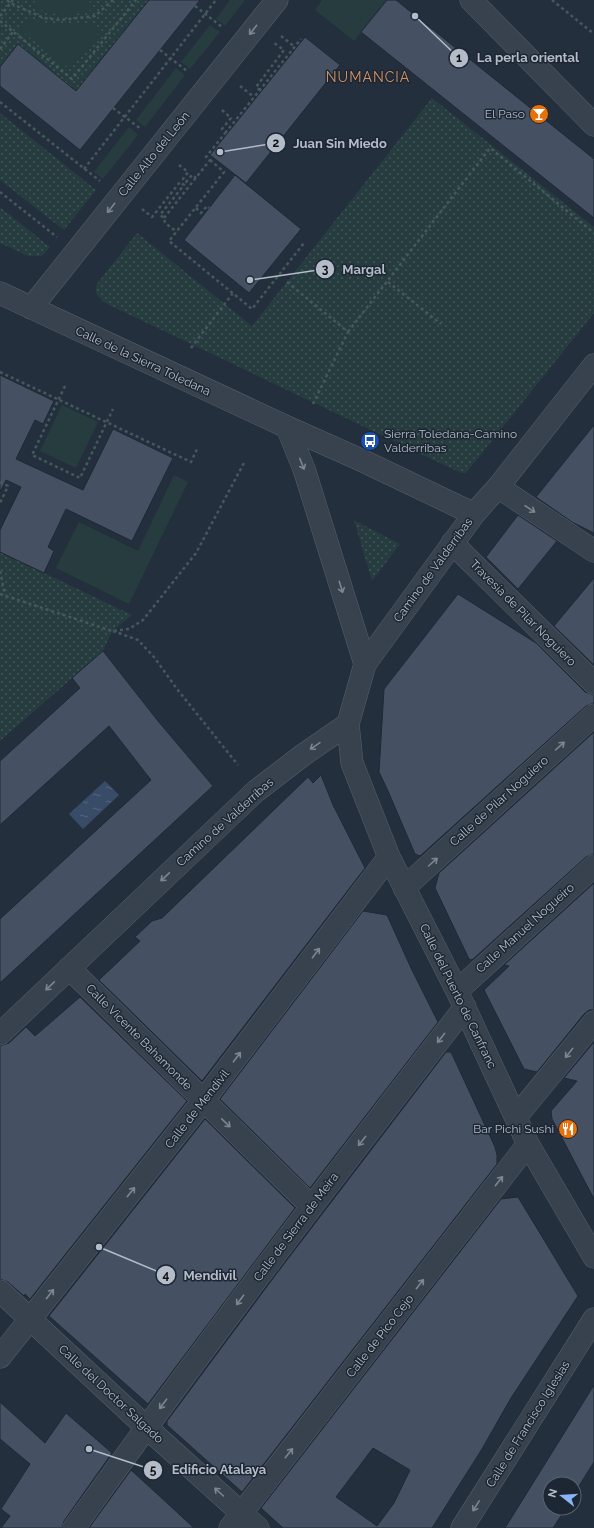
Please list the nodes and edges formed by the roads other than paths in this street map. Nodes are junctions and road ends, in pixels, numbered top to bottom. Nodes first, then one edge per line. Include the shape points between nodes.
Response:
1 (277, 0) edge
2 (471, 0) edge
3 (594, 125) edge
4 (0, 293) edge
5 (31, 308) junction
6 (594, 365) edge
7 (287, 428) junction
8 (498, 487) junction
9 (474, 514) junction
10 (452, 543) junction
11 (594, 551) edge
12 (365, 664) junction
13 (594, 683) edge
14 (594, 715) edge
15 (348, 724) junction
16 (389, 857) junction
17 (594, 866) edge
18 (404, 888) junction
19 (69, 968) junction
20 (461, 999) junction
21 (594, 1022) edge
22 (0, 1034) edge
23 (204, 1101) junction
24 (516, 1117) junction
25 (528, 1144) junction
26 (311, 1206) junction
27 (594, 1257) edge
28 (0, 1291) edge
29 (30, 1319) junction
30 (594, 1319) edge
31 (0, 1357) edge
32 (146, 1427) junction
33 (244, 1523) edge
34 (74, 1528) edge
35 (462, 1528) edge

1 -> 5 street, Calle Alto del León
2 - 3 street
4 - 5 street, Calle de la Sierra Toledana
5 - 7 street, Calle de la Sierra Toledana
6 - 8 street, Camino de Valderribas
7 - 9 street, Calle de la Sierra Toledana
7 -> 12 street via 304,469
8 - 9 street, Camino de Valderribas
8 -> 11 street
9 - 10 street, Camino de Valderribas
10 - 12 street, Camino de Valderribas
10 - 13 street, Travesía de Pilar Noguiero
12 - 15 street, Camino de Valderribas
18 -> 14 street, Calle de Pilar Noguiero
15 - 16 street, Calle del Puerto de Canfranc via 352,763
15 -> 19 street, Camino de Valderribas via 256,791
16 - 18 street, Calle del Puerto de Canfranc
23 -> 16 street, Calle de Mendívil
17 - 20 street, Calle Manuel Nogueiro
18 - 20 street, Calle del Puerto de Canfranc
19 -> 22 street, Camino de Valderribas
19 - 23 street, Calle Vicente Bahamonde
20 - 24 street, Calle del Puerto de Canfranc
20 -> 26 street, Calle de Sierra de Meira
21 -> 24 street
23 -> 26 street, Calle Vicente Bahamonde
29 -> 23 street, Calle de Mendívil
24 - 25 street, Calle del Puerto de Canfranc
25 - 27 street, Calle del Puerto de Canfranc
33 -> 25 street, Calle de Pico Cejo
26 -> 32 street, Calle de Sierra de Meira
28 - 29 street, Calle del Doctor Salgado
29 - 31 street, Calle de Mendívil
29 - 32 street, Calle del Doctor Salgado
30 -> 35 street, Calle de Francisco Iglesias
33 -> 32 street, Calle del Doctor Salgado
32 - 34 street, Calle de Sierra de Meira

